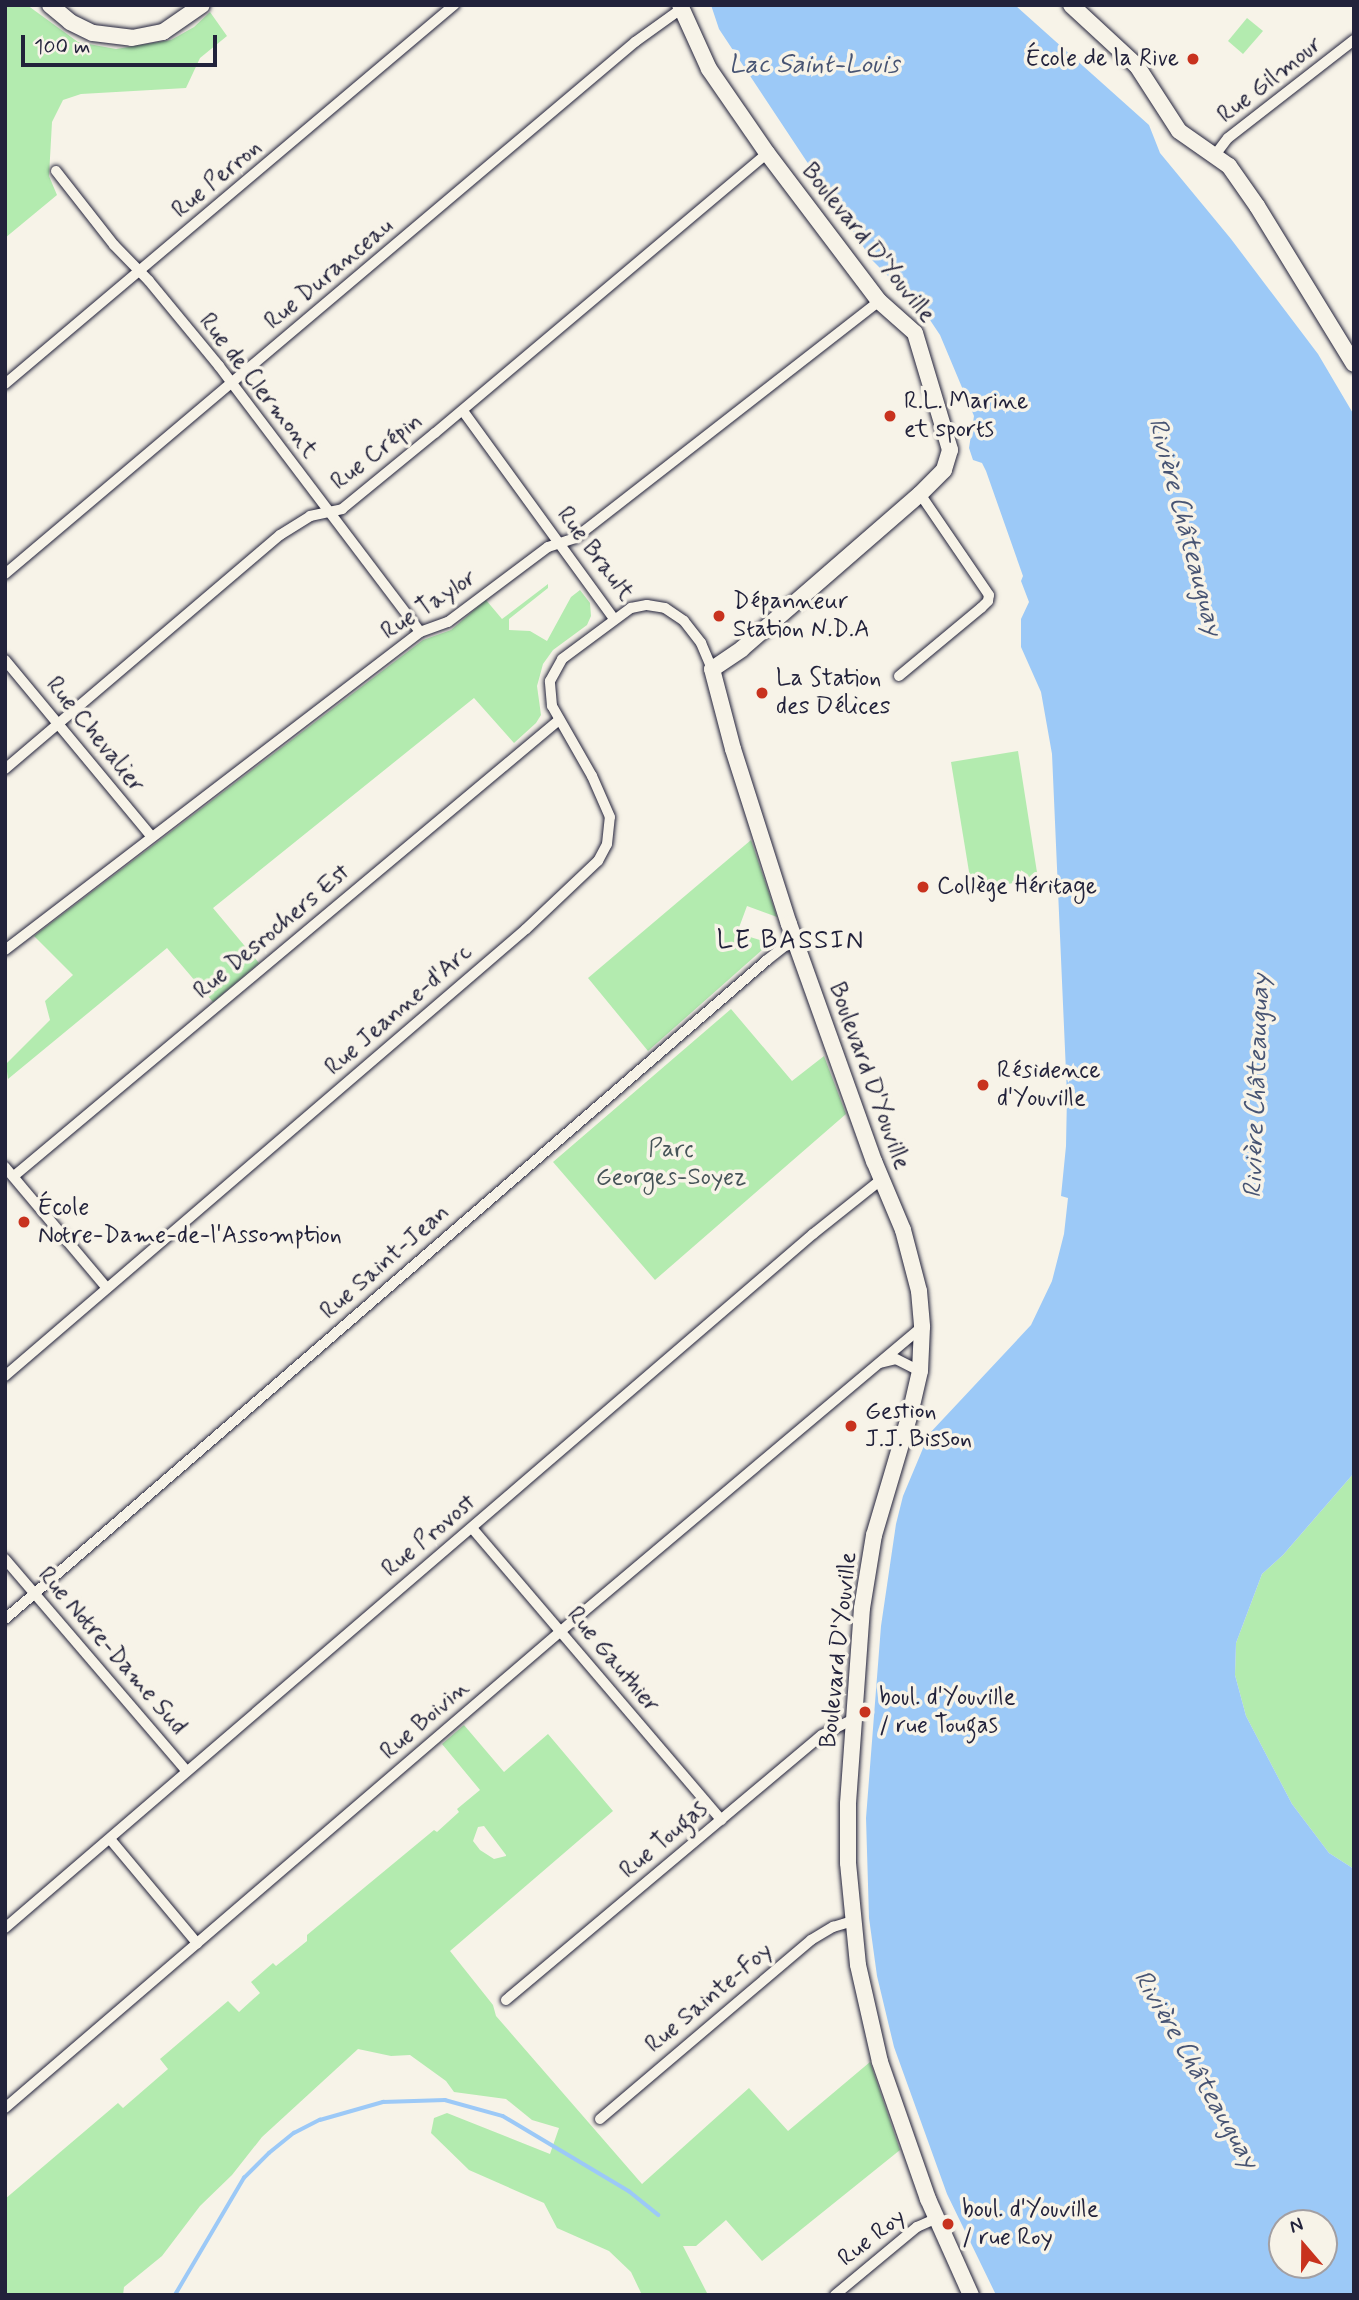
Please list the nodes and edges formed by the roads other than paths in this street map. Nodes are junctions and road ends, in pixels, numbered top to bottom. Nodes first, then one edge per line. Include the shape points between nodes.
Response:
1 (50, 5) edge
2 (202, 5) edge
3 (454, 5) edge
4 (1071, 5) edge
5 (680, 7) edge
6 (1354, 40) edge
7 (767, 153) junction
8 (1215, 155) junction
9 (56, 171) dead end
10 (139, 271) junction
11 (879, 301) junction
12 (1354, 364) edge
13 (5, 384) edge
14 (231, 384) junction
15 (463, 411) junction
16 (920, 494) junction
17 (329, 512) junction
18 (561, 545) junction
19 (5, 575) edge
20 (614, 619) junction
21 (421, 632) junction
22 (5, 660) edge
23 (712, 669) junction
24 (899, 676) dead end
25 (559, 720) junction
26 (58, 724) junction
27 (5, 769) edge
28 (152, 838) junction
29 (796, 943) junction
30 (5, 950) edge
31 (5, 1167) edge
32 (14, 1177) junction
33 (882, 1179) junction
34 (107, 1288) junction
35 (922, 1327) junction
36 (874, 1366) junction
37 (920, 1371) junction
38 (5, 1376) edge
39 (472, 1528) junction
40 (5, 1559) edge
41 (34, 1595) junction
42 (5, 1619) edge
43 (561, 1631) junction
44 (853, 1719) junction
45 (187, 1771) junction
46 (721, 1820) junction
47 (110, 1839) junction
48 (853, 1921) junction
49 (5, 1928) edge
50 (197, 1943) junction
51 (506, 2000) dead end
52 (5, 2108) edge
53 (600, 2119) dead end
54 (937, 2218) junction
55 (835, 2295) edge
56 (971, 2295) edge

1 - 2 street via 93,33 132,38 163,32
3 - 10 street, Rue Perron
4 - 8 street via 1137,66 1179,131
5 - 7 street, Boulevard D'Youville via 709,69
5 - 14 street, Rue Duranceau
6 - 8 street, Rue Gilmour via 1228,138
7 - 11 street, Boulevard D'Youville
7 - 15 street, Rue Crépin
8 - 12 street via 1229,166 1257,205
9 - 10 street, Rue de Clermont
10 - 13 street, Rue Perron
10 - 14 street, Rue de Clermont
11 - 16 street, Boulevard D'Youville via 915,333 947,438 947,465
11 - 18 street, Rue Taylor
14 - 17 street, Rue de Clermont
14 - 19 street, Rue Duranceau
15 - 17 street, Rue Crépin via 341,509
15 - 18 street, Rue Brault
16 - 23 street, Boulevard D'Youville
16 - 24 street via 989,595 988,601
17 - 21 street, Rue de Clermont
17 - 26 street, Rue Crépin via 310,516 280,536
18 - 20 street, Rue Brault
18 - 21 street, Rue Taylor via 548,547 448,622
20 - 23 street, Rue Brault via 640,606 665,608 693,631
20 - 25 street, Rue Jeanne-d'Arc via 570,651 553,670 550,698
21 - 28 street, Rue Taylor
22 - 26 street, Rue Chevalier
23 - 29 street, Boulevard D'Youville
25 - 32 street, Rue Desrochers Est
25 - 34 street, Rue Jeanne-d'Arc via 610,817 607,844 592,869
26 - 27 street, Rue Crépin
26 - 28 street, Rue Chevalier
28 - 30 street, Rue Taylor
29 - 33 street, Boulevard D'Youville
29 - 41 street, Rue Saint-Jean via 761,965
31 - 32 street
32 - 34 street
33 - 35 street, Boulevard D'Youville via 911,1255
33 - 39 street, Rue Provost
34 - 38 street, Rue Jeanne-d'Arc
35 - 36 street, Rue Boivin
35 - 37 street, Boulevard D'Youville
36 - 37 street via 896,1360
36 - 43 street, Rue Boivin
37 - 44 street, Boulevard D'Youville via 874,1535 862,1608
39 - 43 street, Rue Gauthier
39 - 45 street, Rue Provost
40 - 41 street, Rue Notre-Dame Sud
41 - 42 street, Rue Saint-Jean
41 - 45 street, Rue Notre-Dame Sud
43 - 46 street, Rue Gauthier
43 - 50 street, Rue Boivin
44 - 46 street, Rue Tougas via 822,1735
44 - 48 street, Boulevard D'Youville via 848,1826
45 - 47 street, Rue Provost
46 - 51 street, Rue Tougas
47 - 49 street, Rue Provost
47 - 50 street
48 - 53 street, Rue Sainte-Foy via 811,1940
48 - 54 street, Boulevard D'Youville via 880,2062
50 - 52 street, Rue Boivin
54 - 55 street, Rue Roy via 917,2227
54 - 56 street, Boulevard D'Youville

